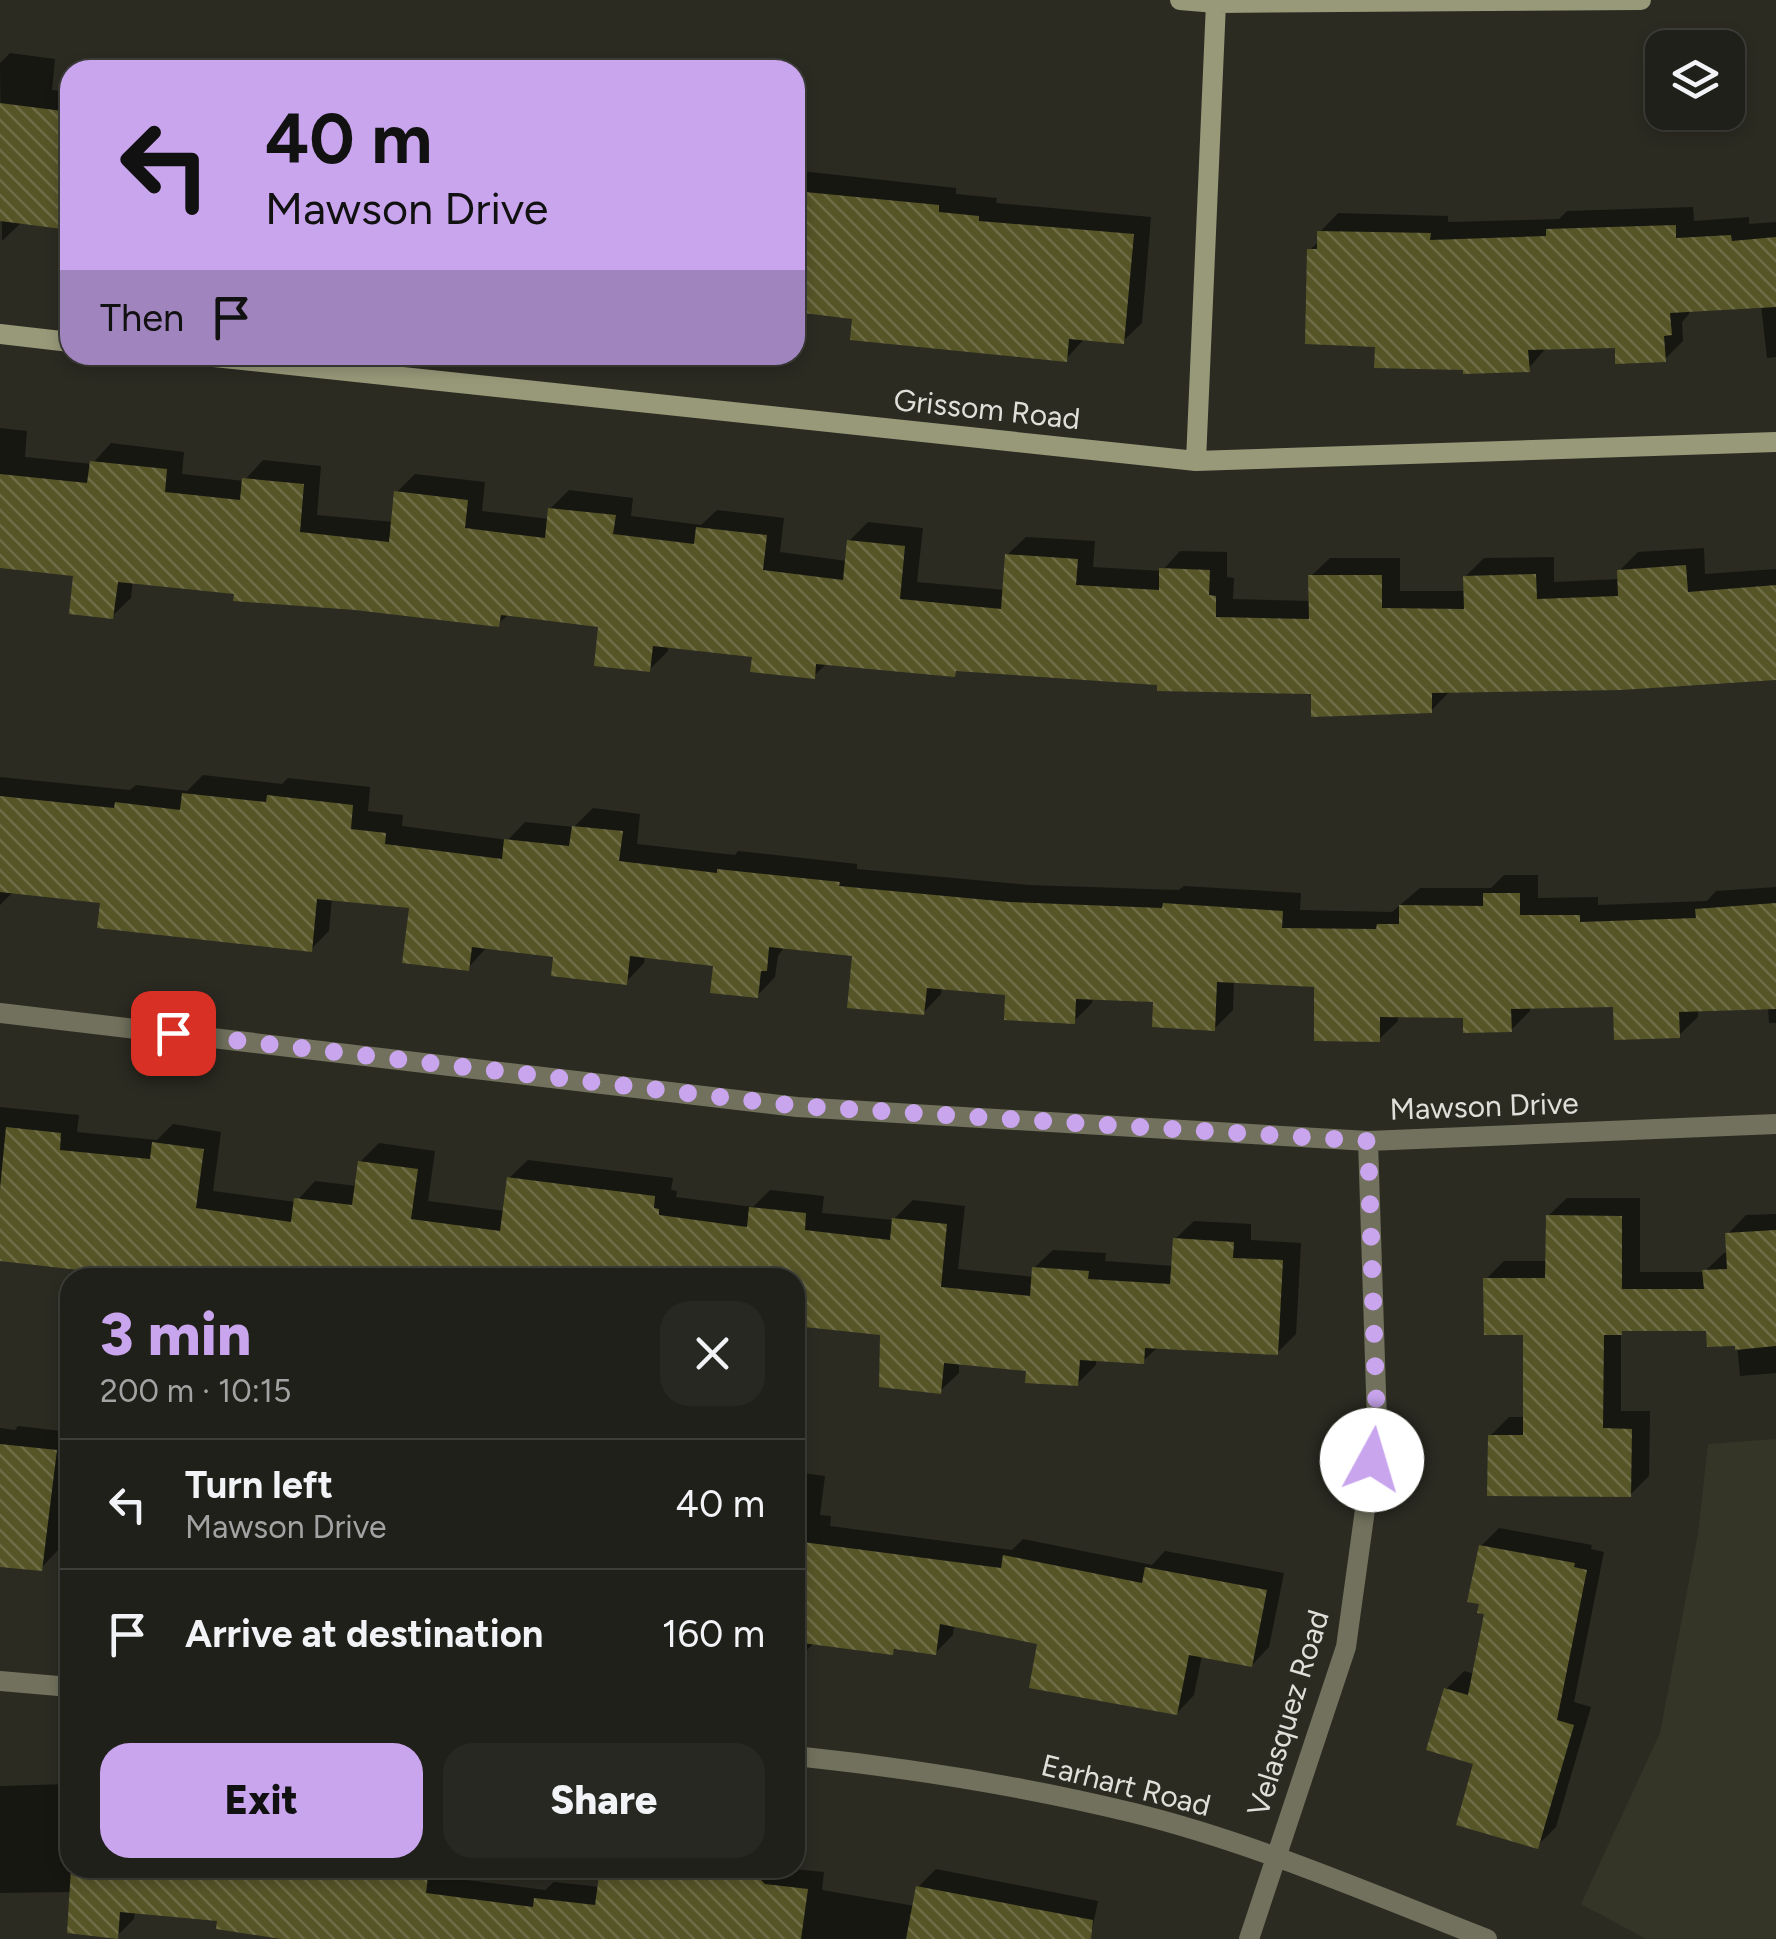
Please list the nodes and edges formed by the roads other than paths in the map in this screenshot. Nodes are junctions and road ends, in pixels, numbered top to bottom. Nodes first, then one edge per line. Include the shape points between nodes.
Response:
1 (1180, 0) edge
2 (1641, 0) edge
3 (1216, 3) junction
4 (0, 334) edge
5 (60, 341) edge
6 (289, 365) edge
7 (1776, 442) edge
8 (1196, 461) junction
9 (0, 1012) edge
10 (1776, 1124) edge
11 (1368, 1141) junction
12 (0, 1681) edge
13 (60, 1686) edge
14 (805, 1757) edge
15 (1275, 1856) junction
16 (1249, 1939) edge
17 (1487, 1939) edge

1 - 3 street
2 - 3 street
3 - 8 street
4 - 5 street
6 - 8 street, Grissom Road
7 - 8 street, Grissom Road
9 - 11 street, Mawson Drive via 798,1106
10 - 11 street, Mawson Drive
11 - 15 street, Velasquez Road via 1377,1424 1346,1646
12 - 13 street
14 - 15 street, Earhart Road via 902,1767 1135,1813
15 - 16 street, Velasquez Road
15 - 17 street, Earhart Road

